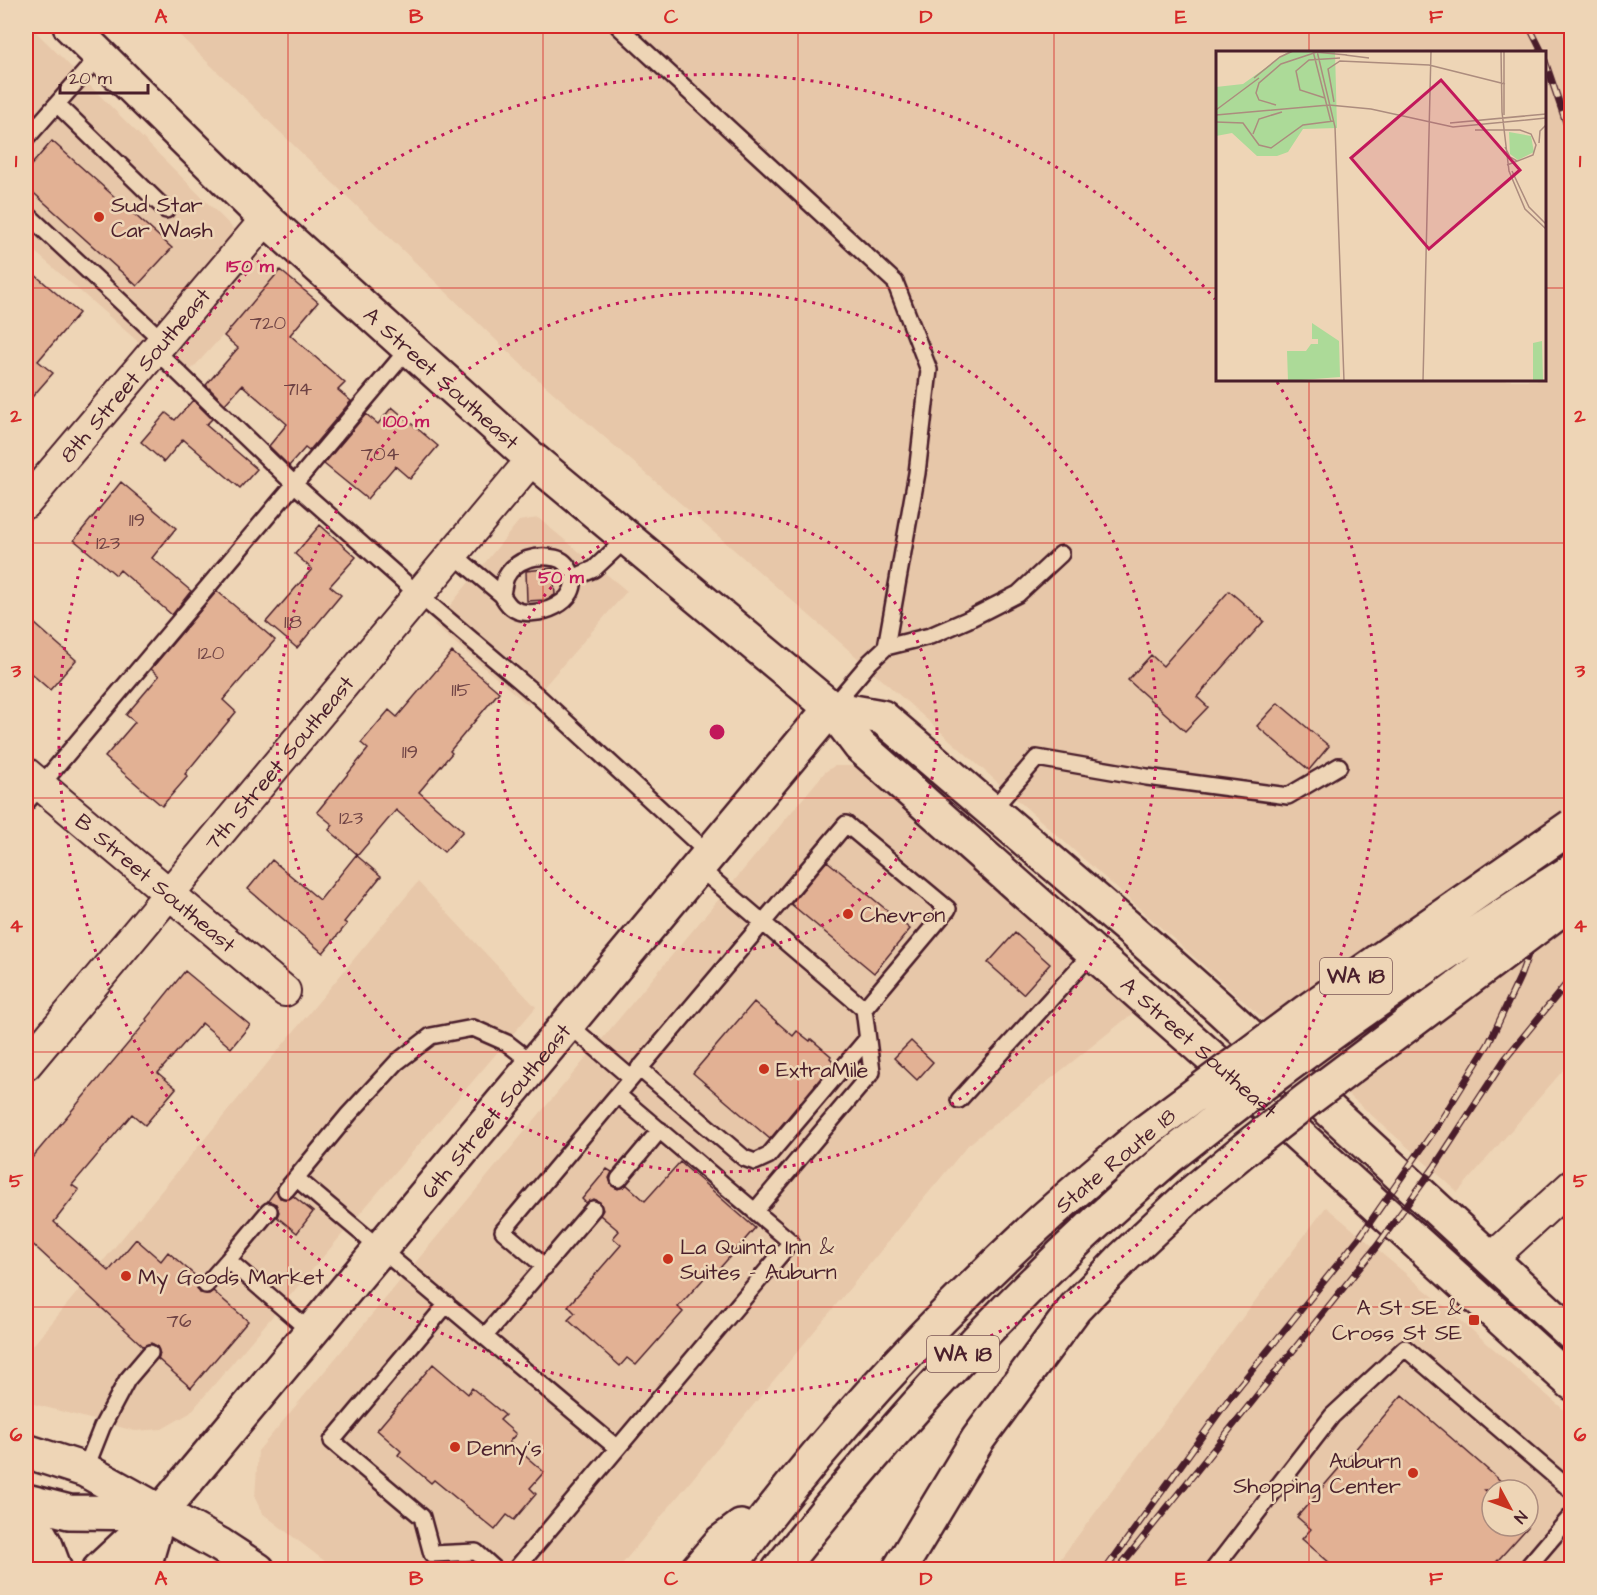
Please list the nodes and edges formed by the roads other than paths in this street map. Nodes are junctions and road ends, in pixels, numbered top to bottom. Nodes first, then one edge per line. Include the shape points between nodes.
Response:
1 (70, 26) edge
2 (618, 26) edge
3 (100, 55) junction
4 (57, 104) junction
5 (26, 139) edge
6 (166, 210) dead end
7 (26, 213) edge
8 (266, 219) junction
9 (159, 345) junction
10 (410, 348) junction
11 (532, 459) junction
12 (294, 484) junction
13 (26, 503) edge
14 (627, 538) junction
15 (453, 554) junction
16 (1061, 554) dead end
17 (573, 578) junction
18 (419, 595) junction
19 (502, 595) junction
20 (886, 647) junction
21 (831, 708) junction
22 (1339, 765) dead end
23 (31, 787) edge
24 (992, 810) junction
25 (1572, 826) edge
26 (704, 861) junction
27 (1572, 871) edge
28 (170, 894) junction
29 (1572, 901) edge
30 (762, 923) junction
31 (1094, 951) junction
32 (285, 991) dead end
33 (864, 1008) junction
34 (568, 1024) junction
35 (867, 1039) junction
36 (534, 1064) junction
37 (26, 1065) edge
38 (635, 1073) junction
39 (618, 1095) junction
40 (959, 1100) dead end
41 (660, 1130) junction
42 (619, 1179) dead end
43 (1572, 1185) edge
44 (593, 1209) dead end
45 (269, 1211) dead end
46 (755, 1211) junction
47 (381, 1248) junction
48 (1491, 1259) junction
49 (228, 1260) junction
50 (545, 1267) junction
51 (206, 1286) dead end
52 (447, 1304) junction
53 (310, 1332) junction
54 (1572, 1334) edge
55 (486, 1336) junction
56 (150, 1353) dead end
57 (1572, 1383) edge
58 (617, 1448) junction
59 (26, 1451) edge
60 (85, 1470) junction
61 (1572, 1491) edge
62 (786, 1494) junction
63 (26, 1501) edge
64 (26, 1510) edge
65 (160, 1513) junction
66 (1572, 1515) edge
67 (432, 1554) junction
68 (55, 1569) edge
69 (99, 1569) edge
70 (143, 1569) edge
71 (258, 1569) edge
72 (435, 1569) edge
73 (496, 1569) edge
74 (514, 1569) edge
75 (697, 1569) edge
76 (727, 1569) edge
77 (778, 1569) edge
78 (899, 1569) edge
79 (1213, 1569) edge
80 (1525, 1569) edge

1 - 3 main road, A Street Southeast
2 - 20 lane via 896,282 929,370 917,473
3 - 4 lane
3 - 8 main road, A Street Southeast
4 - 5 lane
4 - 6 lane
7 - 9 lane
8 - 9 street, 8th Street Southeast
8 - 10 main road, A Street Southeast
9 - 12 lane
9 - 13 street, 8th Street Southeast
10 - 11 main road, A Street Southeast
10 - 12 lane
11 - 14 main road, A Street Southeast
11 - 15 street, 7th Street Southeast
12 - 18 lane
12 - 23 lane
14 - 17 lane via 594,569
14 - 21 main road, A Street Southeast
15 - 18 street, 7th Street Southeast
15 - 19 lane
16 - 20 lane via 1018,594 930,636
17 - 19 lane via 572,589 563,602 542,611 515,610
17 - 19 lane via 568,565 561,560 538,556 517,564 505,578
18 - 26 lane via 539,697
18 - 28 street, 7th Street Southeast
20 - 21 lane
21 - 24 main road, A Street Southeast via 882,717
21 - 26 main road, 6th Street Southeast
21 - 31 main road, A Street Southeast via 860,746
22 - 24 lane via 1288,796 1037,759
23 - 28 street, B Street Southeast
24 - 48 main road, A Street Southeast via 1216,1005
25 - 62 main road, State Route 18 / WA 18, bridge via 1307,1011 1145,1132 983,1276 872,1394
26 - 30 lane
26 - 34 main road, 6th Street Southeast
27 - 77 main road, State Route 18 / WA 18, bridge via 1306,1052 1168,1158 1111,1208 976,1339 853,1477
28 - 32 street, B Street Southeast
28 - 37 street, 7th Street Southeast
29 - 78 main road, bridge via 1245,1149 1124,1257 1075,1308 978,1439
30 - 33 lane
30 - 33 lane via 846,824 889,859 948,909
30 - 38 lane
31 - 40 lane
31 - 57 main road, A Street Southeast
33 - 35 lane
34 - 36 main road, 6th Street Southeast
34 - 38 lane
35 - 38 lane via 768,1156 755,1162 744,1158
35 - 46 lane via 872,1071
36 - 47 main road, 6th Street Southeast
36 - 47 lane via 507,1043 473,1028 431,1036 397,1062 291,1184
38 - 39 lane
39 - 41 lane
39 - 50 lane via 503,1231
41 - 42 lane
41 - 46 lane
43 - 48 street
44 - 50 lane
45 - 49 lane
46 - 58 lane via 791,1242
47 - 52 lane
47 - 53 main road, 6th Street Southeast
48 - 54 main road, A Street Southeast
49 - 51 lane
49 - 53 lane
50 - 55 lane
52 - 55 lane
52 - 67 lane via 332,1441 422,1517
53 - 65 main road, 6th Street Southeast
55 - 58 lane
56 - 60 lane via 127,1380
58 - 74 lane
59 - 60 main road
60 - 65 main road
61 - 79 lane via 1405,1348 1332,1416
62 - 75 main road via 721,1542
62 - 76 main road, State Route 18 / WA 18
63 - 65 main road via 69,1512
64 - 68 main road
65 - 69 main road
65 - 70 main road
65 - 71 main road
66 - 80 lane
67 - 72 lane
67 - 73 lane via 476,1552

